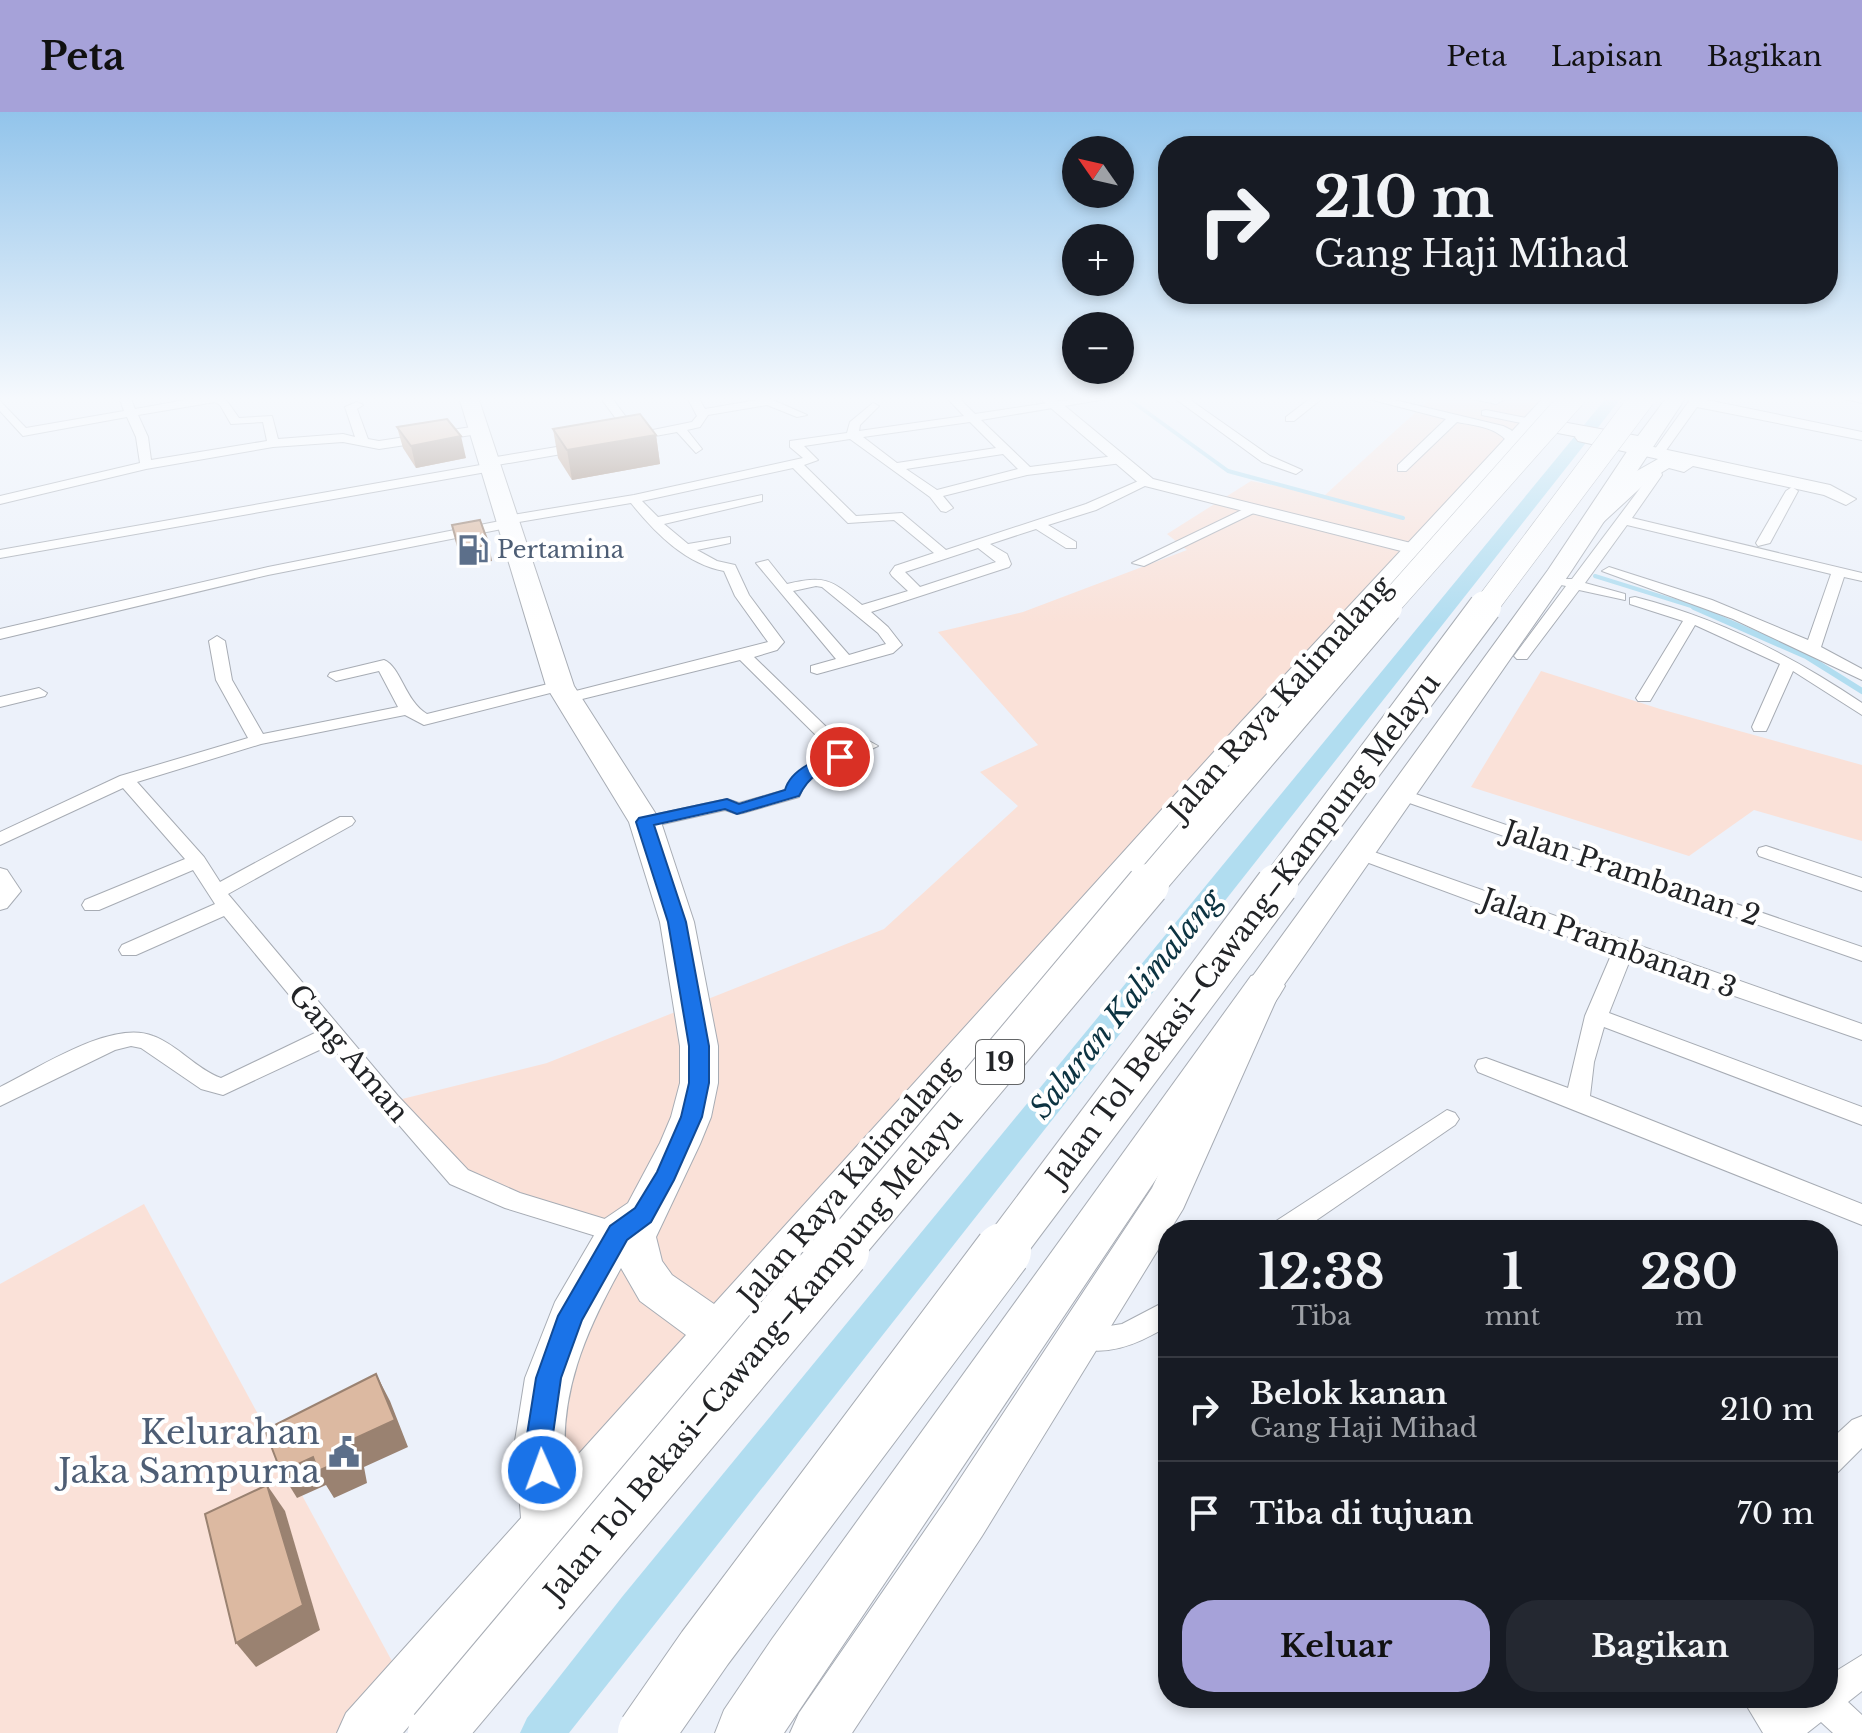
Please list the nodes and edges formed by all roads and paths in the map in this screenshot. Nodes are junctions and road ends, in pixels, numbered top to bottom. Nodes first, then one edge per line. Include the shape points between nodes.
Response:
1 (114, 473) edge
2 (444, 473) edge
3 (493, 473) edge
4 (754, 473) edge
5 (805, 473) edge
6 (903, 473) edge
7 (1020, 473) edge
8 (1137, 473) edge
9 (1488, 473) edge
10 (1495, 473) edge
11 (1586, 473) edge
12 (1638, 473) edge
13 (1655, 473) edge
14 (1712, 473) edge
15 (1743, 473) edge
16 (1147, 482) junction
17 (1792, 491) junction
18 (935, 494) junction
19 (757, 498) dead end
20 (634, 499) junction
21 (0, 500) edge
22 (1854, 501) edge
23 (946, 508) dead end
24 (1255, 509) junction
25 (1612, 517) junction
26 (506, 522) junction
27 (655, 522) junction
28 (1039, 525) junction
29 (725, 540) dead end
30 (979, 543) junction
31 (1763, 543) dead end
32 (1071, 545) dead end
33 (688, 548) junction
34 (1413, 549) junction
35 (0, 554) edge
36 (943, 554) junction
37 (763, 563) dead end
38 (1139, 563) dead end
39 (1609, 571) dead end
40 (1839, 572) junction
41 (1862, 577) edge
42 (1565, 582) junction
43 (784, 589) junction
44 (919, 593) junction
45 (860, 611) junction
46 (1692, 618) junction
47 (0, 634) edge
48 (217, 641) dead end
49 (1813, 647) junction
50 (743, 655) junction
51 (1522, 656) dead end
52 (846, 661) junction
53 (1789, 662) junction
54 (817, 669) dead end
55 (1862, 675) edge
56 (336, 676) dead end
57 (563, 692) junction
58 (39, 693) dead end
59 (1644, 698) dead end
60 (0, 702) edge
61 (408, 710) junction
62 (1862, 710) edge
63 (1760, 727) dead end
64 (258, 740) junction
65 (869, 746) dead end
66 (846, 755) junction
67 (126, 780) junction
68 (1401, 794) junction
69 (346, 821) dead end
70 (645, 822) junction
71 (0, 839) edge
72 (1357, 852) junction
73 (1766, 852) dead end
74 (197, 861) junction
75 (0, 874) edge
76 (1862, 885) edge
77 (222, 899) junction
78 (0, 904) edge
79 (92, 905) dead end
80 (129, 950) dead end
81 (1624, 950) junction
82 (1862, 954) edge
83 (1265, 986) junction
84 (1596, 1016) junction
85 (1862, 1032) edge
86 (334, 1033) junction
87 (1486, 1066) dead end
88 (0, 1097) edge
89 (1578, 1101) junction
90 (1862, 1116) edge
91 (1447, 1119) dead end
92 (1862, 1215) edge
93 (1297, 1220) edge
94 (632, 1228) junction
95 (1158, 1318) edge
96 (716, 1331) junction
97 (1078, 1337) junction
98 (1862, 1429) edge
99 (1838, 1452) edge
100 (547, 1527) junction
101 (1862, 1671) edge
102 (1838, 1689) edge
103 (1766, 1708) edge
104 (1812, 1708) edge
105 (1834, 1708) edge
106 (1782, 1731) edge
107 (366, 1733) edge
108 (436, 1733) edge
109 (646, 1733) edge
110 (747, 1733) edge
111 (819, 1733) edge
112 (1857, 1733) edge

1 - 21 street
2 - 35 street
3 - 26 main road
4 - 20 street
5 - 36 street via 853,520 897,516
6 - 18 street
7 - 18 street
8 - 16 street
9 - 34 main road, Jalan Raya Kalimalang
10 - 108 highway, Jalan Tol Bekasi–Cawang–Kampung Melayu / 19, bridge
11 - 109 highway, Jalan Tol Bekasi–Cawang–Kampung Melayu, bridge
12 - 25 main road
13 - 25 street
14 - 17 main road
15 - 22 main road
16 - 24 street
16 - 28 street
17 - 22 main road
17 - 31 street
18 - 23 street
19 - 27 street
20 - 26 street
20 - 27 street
24 - 34 street
24 - 38 street
25 - 40 street
25 - 42 main road
26 - 47 street
26 - 57 main road
27 - 33 street
28 - 30 street
28 - 32 street
29 - 33 street
30 - 36 street
30 - 44 street via 1002,557 1004,564
33 - 50 street via 711,564 730,568 742,596 776,642
34 - 96 main road, Jalan Raya Kalimalang
36 - 44 street via 898,571 899,578
37 - 43 street
39 - 49 street via 1719,605
40 - 41 street
40 - 49 street
42 - 46 street
42 - 51 street
42 - 68 main road
43 - 45 street via 824,582
43 - 52 street
44 - 45 street
45 - 52 street via 894,645
46 - 53 street
46 - 59 street
48 - 64 street via 224,680
49 - 55 street
50 - 57 street
50 - 66 street
52 - 54 street
53 - 62 street
53 - 63 street
56 - 61 street via 384,665
57 - 61 street via 424,720
57 - 70 main road
58 - 60 street
61 - 64 street
64 - 67 street
65 - 66 street
66 - 70 street via 814,767 796,782 793,793 737,809 727,804
67 - 71 street
67 - 74 street, Gang Aman
68 - 72 main road
68 - 82 street, Jalan Prambanan 2
69 - 77 street
70 - 94 main road via 677,922 699,1046 699,1083 680,1144
72 - 81 street, Jalan Prambanan 3
72 - 83 main road
73 - 76 street
74 - 77 street, Gang Aman
74 - 79 street
75 - 78 street via 11,891
77 - 80 street
77 - 86 street, Gang Aman
81 - 84 street
81 - 85 street, Jalan Prambanan 3
83 - 97 main road via 1168,1197
83 - 110 highway
84 - 89 street via 1578,1075
84 - 90 street
86 - 88 street via 223,1087 148,1042 131,1038
86 - 94 street, Gang Aman via 459,1177 514,1201
87 - 89 street
89 - 92 street
91 - 93 street
94 - 96 main road via 642,1267 656,1288
94 - 100 main road via 571,1316 548,1378 539,1441
95 - 97 street via 1121,1338
96 - 100 main road, Jalan Raya Kalimalang
97 - 111 main road
98 - 99 street
100 - 107 main road, Jalan Raya Kalimalang
101 - 102 street
103 - 106 street
104 - 106 street
105 - 112 street

